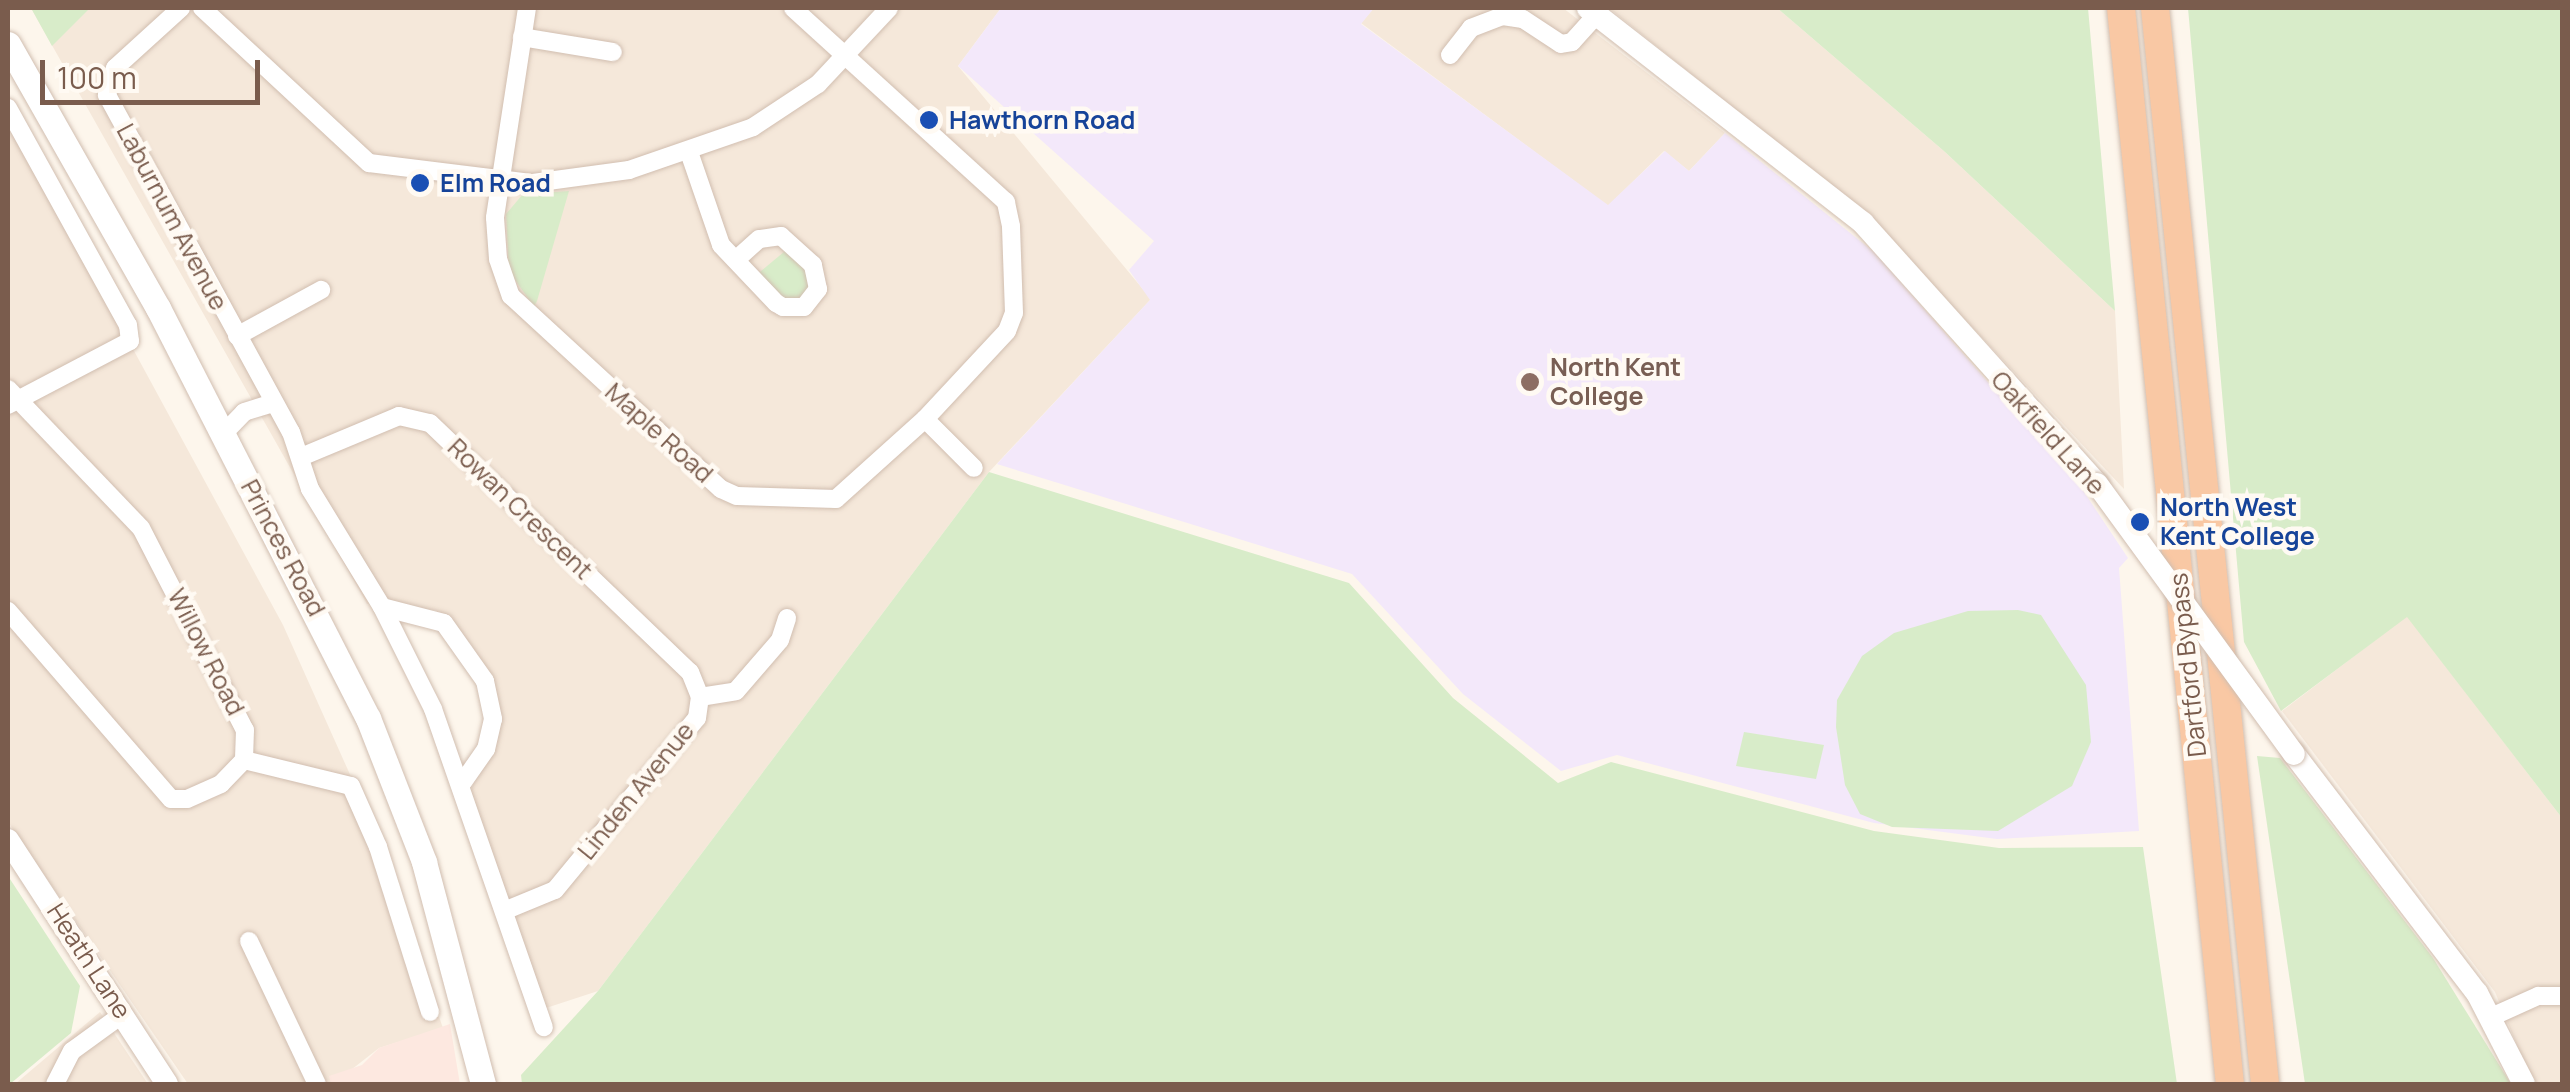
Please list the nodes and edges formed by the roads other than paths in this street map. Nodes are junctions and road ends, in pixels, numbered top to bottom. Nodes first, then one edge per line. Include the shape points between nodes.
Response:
1 (181, 8) edge
2 (202, 8) edge
3 (526, 8) edge
4 (793, 8) edge
5 (889, 8) edge
6 (2121, 8) edge
7 (2156, 8) edge
8 (1592, 11) edge
9 (522, 38) junction
10 (8, 44) edge
11 (613, 52) dead end
12 (1450, 55) dead end
13 (847, 57) junction
14 (8, 108) edge
15 (689, 152) junction
16 (499, 181) junction
17 (736, 260) junction
18 (321, 290) dead end
19 (236, 336) junction
20 (10, 398) edge
21 (273, 403) junction
22 (925, 419) junction
23 (224, 434) junction
24 (301, 458) junction
25 (974, 468) dead end
26 (382, 608) junction
27 (8, 611) edge
28 (788, 618) dead end
29 (700, 697) junction
30 (244, 760) junction
31 (463, 782) junction
32 (8, 840) edge
33 (504, 911) junction
34 (250, 940) dead end
35 (2562, 996) edge
36 (430, 1012) dead end
37 (123, 1014) junction
38 (2489, 1018) junction
39 (544, 1027) dead end
40 (55, 1084) edge
41 (168, 1084) edge
42 (317, 1084) edge
43 (483, 1084) edge
44 (2230, 1084) edge
45 (2264, 1084) edge
46 (2524, 1084) edge

1 - 19 street, Laburnum Avenue via 116,68 108,95
2 - 16 street via 369,162
3 - 9 street, Maple Road
4 - 13 street
5 - 13 street
6 - 44 highway, Dartford Bypass
7 - 45 highway, Dartford Bypass
8 - 12 street via 1572,42 1561,44 1523,20 1502,16 1472,28
8 - 38 street, Oakfield Lane, bridge via 1863,223 2097,484 2477,993
9 - 11 street
9 - 16 street, Maple Road
10 - 23 main road, Princes Road
13 - 15 street via 777,113
13 - 22 street, Maple Road via 1006,202 1014,313 1006,331
14 - 20 street via 128,325 130,341
15 - 16 street via 595,178
15 - 17 street via 711,231
16 - 22 street, Maple Road via 495,239 512,298 728,494 836,499
17 - 17 street via 759,238 780,236 813,265 818,289 805,306 783,307
18 - 19 street, Laburnum Avenue
19 - 21 street, Laburnum Avenue
20 - 30 street, Willow Road via 141,528 244,730
21 - 23 street via 244,412
21 - 24 street, Laburnum Avenue
22 - 25 street
23 - 43 main road, Princes Road via 368,718 424,862
24 - 26 street, Laburnum Avenue via 310,488
24 - 29 street, Rowan Crescent via 399,416 430,423 690,672
26 - 31 street, Laburnum Avenue
26 - 31 street via 444,623 485,681 493,720 486,749
27 - 30 street via 171,798 188,800 221,784
28 - 29 street, Linden Avenue via 780,640 736,691
29 - 33 street, Linden Avenue via 697,718 555,890
30 - 36 street via 351,786 378,847
31 - 33 street, Laburnum Avenue
32 - 37 street, Heath Lane
33 - 39 street, Laburnum Avenue
34 - 42 street
35 - 38 street via 2538,996
37 - 40 street via 72,1051
37 - 41 street, Heath Lane
38 - 46 street, Oakfield Lane

